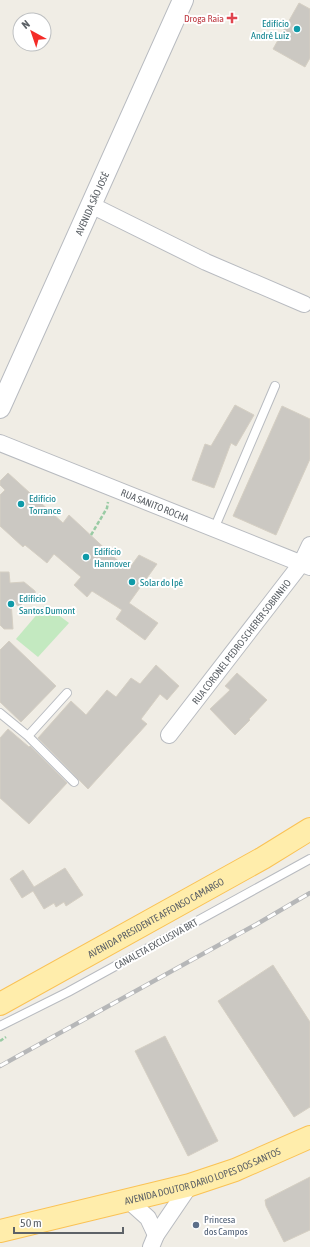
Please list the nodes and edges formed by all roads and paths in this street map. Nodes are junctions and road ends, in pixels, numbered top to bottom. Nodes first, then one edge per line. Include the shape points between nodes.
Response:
1 (183, 0) edge
2 (91, 205) junction
3 (304, 304) dead end
4 (275, 386) dead end
5 (0, 408) edge
6 (0, 443) edge
7 (111, 488) junction
8 (214, 529) junction
9 (91, 535) dead end
10 (310, 545) edge
11 (305, 566) edge
12 (67, 693) dead end
13 (0, 713) edge
14 (168, 735) dead end
15 (28, 736) junction
16 (74, 782) dead end
17 (310, 829) edge
18 (310, 859) edge
19 (0, 1004) edge
20 (0, 1026) edge
21 (310, 1137) edge
22 (190, 1185) junction
23 (128, 1200) junction
24 (0, 1231) edge
25 (153, 1241) edge

1 - 2 street, AVENIDA SÃO JOSÉ
2 - 3 street via 200,259
2 - 5 street, AVENIDA SÃO JOSÉ
4 - 8 lane
6 - 7 street, RUA SANITO ROCHA
7 - 8 street, RUA SANITO ROCHA
7 - 9 path via 108,508
8 - 11 street, RUA SANITO ROCHA
10 - 11 street, RUA CORONEL PEDRO SCHERER SOBRINHO
11 - 14 street, RUA CORONEL PEDRO SCHERER SOBRINHO
12 - 15 lane
13 - 15 lane
15 - 16 lane
17 - 19 main road, AVENIDA PRESIDENTE AFFONSO CAMARGO via 256,862
18 - 20 lane, CANALETA EXCLUSIVA BRT via 68,992
21 - 22 main road, AVENIDA DOUTOR DARIO LOPES DOS SANTOS via 235,1170
22 - 23 main road, AVENIDA DOUTOR DARIO LOPES DOS SANTOS
22 - 25 street
23 - 24 main road, AVENIDA DOUTOR DARIO LOPES DOS SANTOS
23 - 25 street via 148,1218

